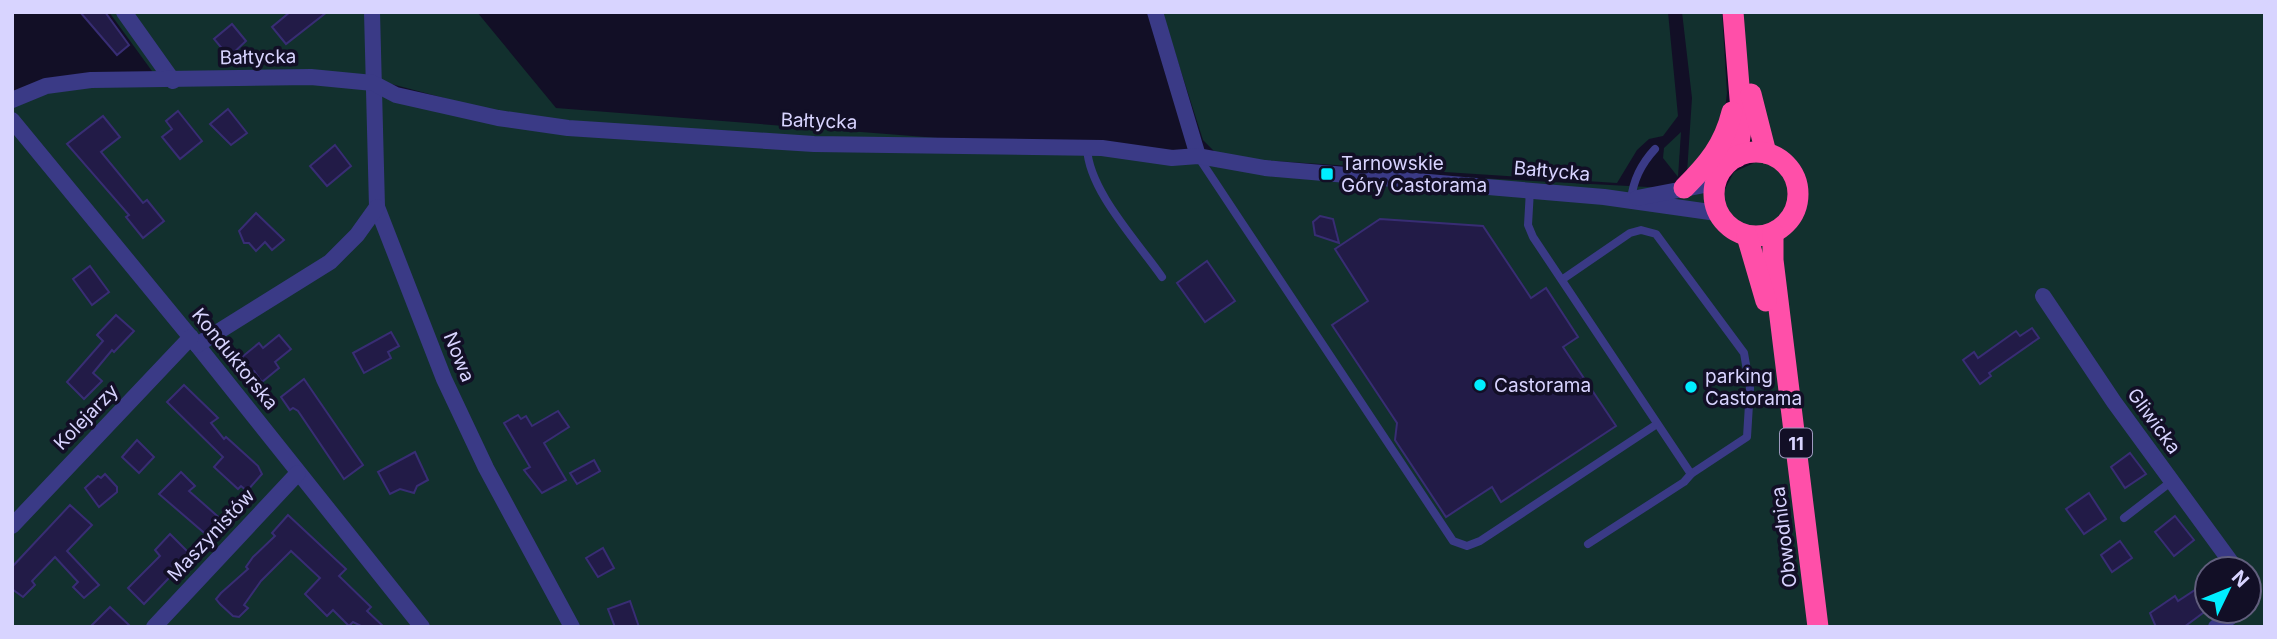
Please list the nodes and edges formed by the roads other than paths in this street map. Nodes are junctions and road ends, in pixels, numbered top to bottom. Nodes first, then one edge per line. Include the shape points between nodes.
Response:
1 (124, 12) edge
2 (372, 12) edge
3 (1155, 12) edge
4 (1733, 12) edge
5 (1745, 12) edge
6 (173, 81) junction
7 (373, 82) junction
8 (1737, 89) junction
9 (12, 100) edge
10 (12, 120) edge
11 (1087, 148) junction
12 (1655, 149) dead end
13 (1766, 153) junction
14 (1198, 156) junction
15 (1737, 157) junction
16 (1715, 183) junction
17 (1684, 188) junction
18 (1530, 190) junction
19 (1631, 200) junction
20 (377, 207) junction
21 (1717, 213) junction
22 (1773, 233) junction
23 (1747, 236) junction
24 (1162, 277) dead end
25 (1563, 279) junction
26 (2043, 296) dead end
27 (194, 341) junction
28 (1657, 424) junction
29 (298, 473) junction
30 (1690, 474) junction
31 (2172, 481) junction
32 (2124, 518) dead end
33 (12, 526) edge
34 (1588, 544) dead end
35 (2226, 555) edge
36 (154, 627) edge
37 (422, 627) edge
38 (572, 627) edge
39 (1806, 627) edge
40 (1818, 627) edge

1 - 6 street
2 - 7 street, Nowa
3 - 14 street
4 - 8 highway
5 - 13 highway via 1751,104
6 - 7 street, Bałtycka via 311,77
6 - 9 street, Bałtycka via 90,80 46,86
7 - 11 street, Bałtycka via 396,95 568,128 814,144
7 - 20 street, Nowa
8 - 15 highway via 1742,123
8 - 17 highway via 1726,136 1715,156
10 - 27 street, Konduktorska
11 - 14 street, Bałtycka via 1172,158
11 - 24 lane via 1096,183
12 - 19 lane via 1637,176
13 - 15 highway
13 - 22 highway via 1788,168 1797,191 1793,215
14 - 18 street, Bałtycka via 1265,169
14 - 28 lane via 1453,541 1467,546 1480,541
15 - 16 highway
16 - 17 street, Bałtycka
16 - 21 highway
17 - 19 street, Bałtycka
18 - 19 street, Bałtycka
18 - 25 lane via 1528,225
19 - 21 street, Bałtycka
20 - 27 street, Kolejarzy via 330,262
20 - 38 street, Nowa via 444,379
21 - 23 highway via 1735,232
22 - 23 highway
22 - 40 highway, Obwodnica / 11
23 - 39 highway, Obwodnica / 11 via 1774,334
25 - 28 lane
25 - 30 lane via 1630,233 1656,234 1744,354 1750,388 1747,437
26 - 31 street, Gliwicka
27 - 29 street, Konduktorska
27 - 33 street, Kolejarzy
28 - 30 lane
29 - 36 street, Maszynistów
29 - 37 street, Konduktorska
30 - 34 lane
31 - 32 lane
31 - 35 street, Gliwicka

